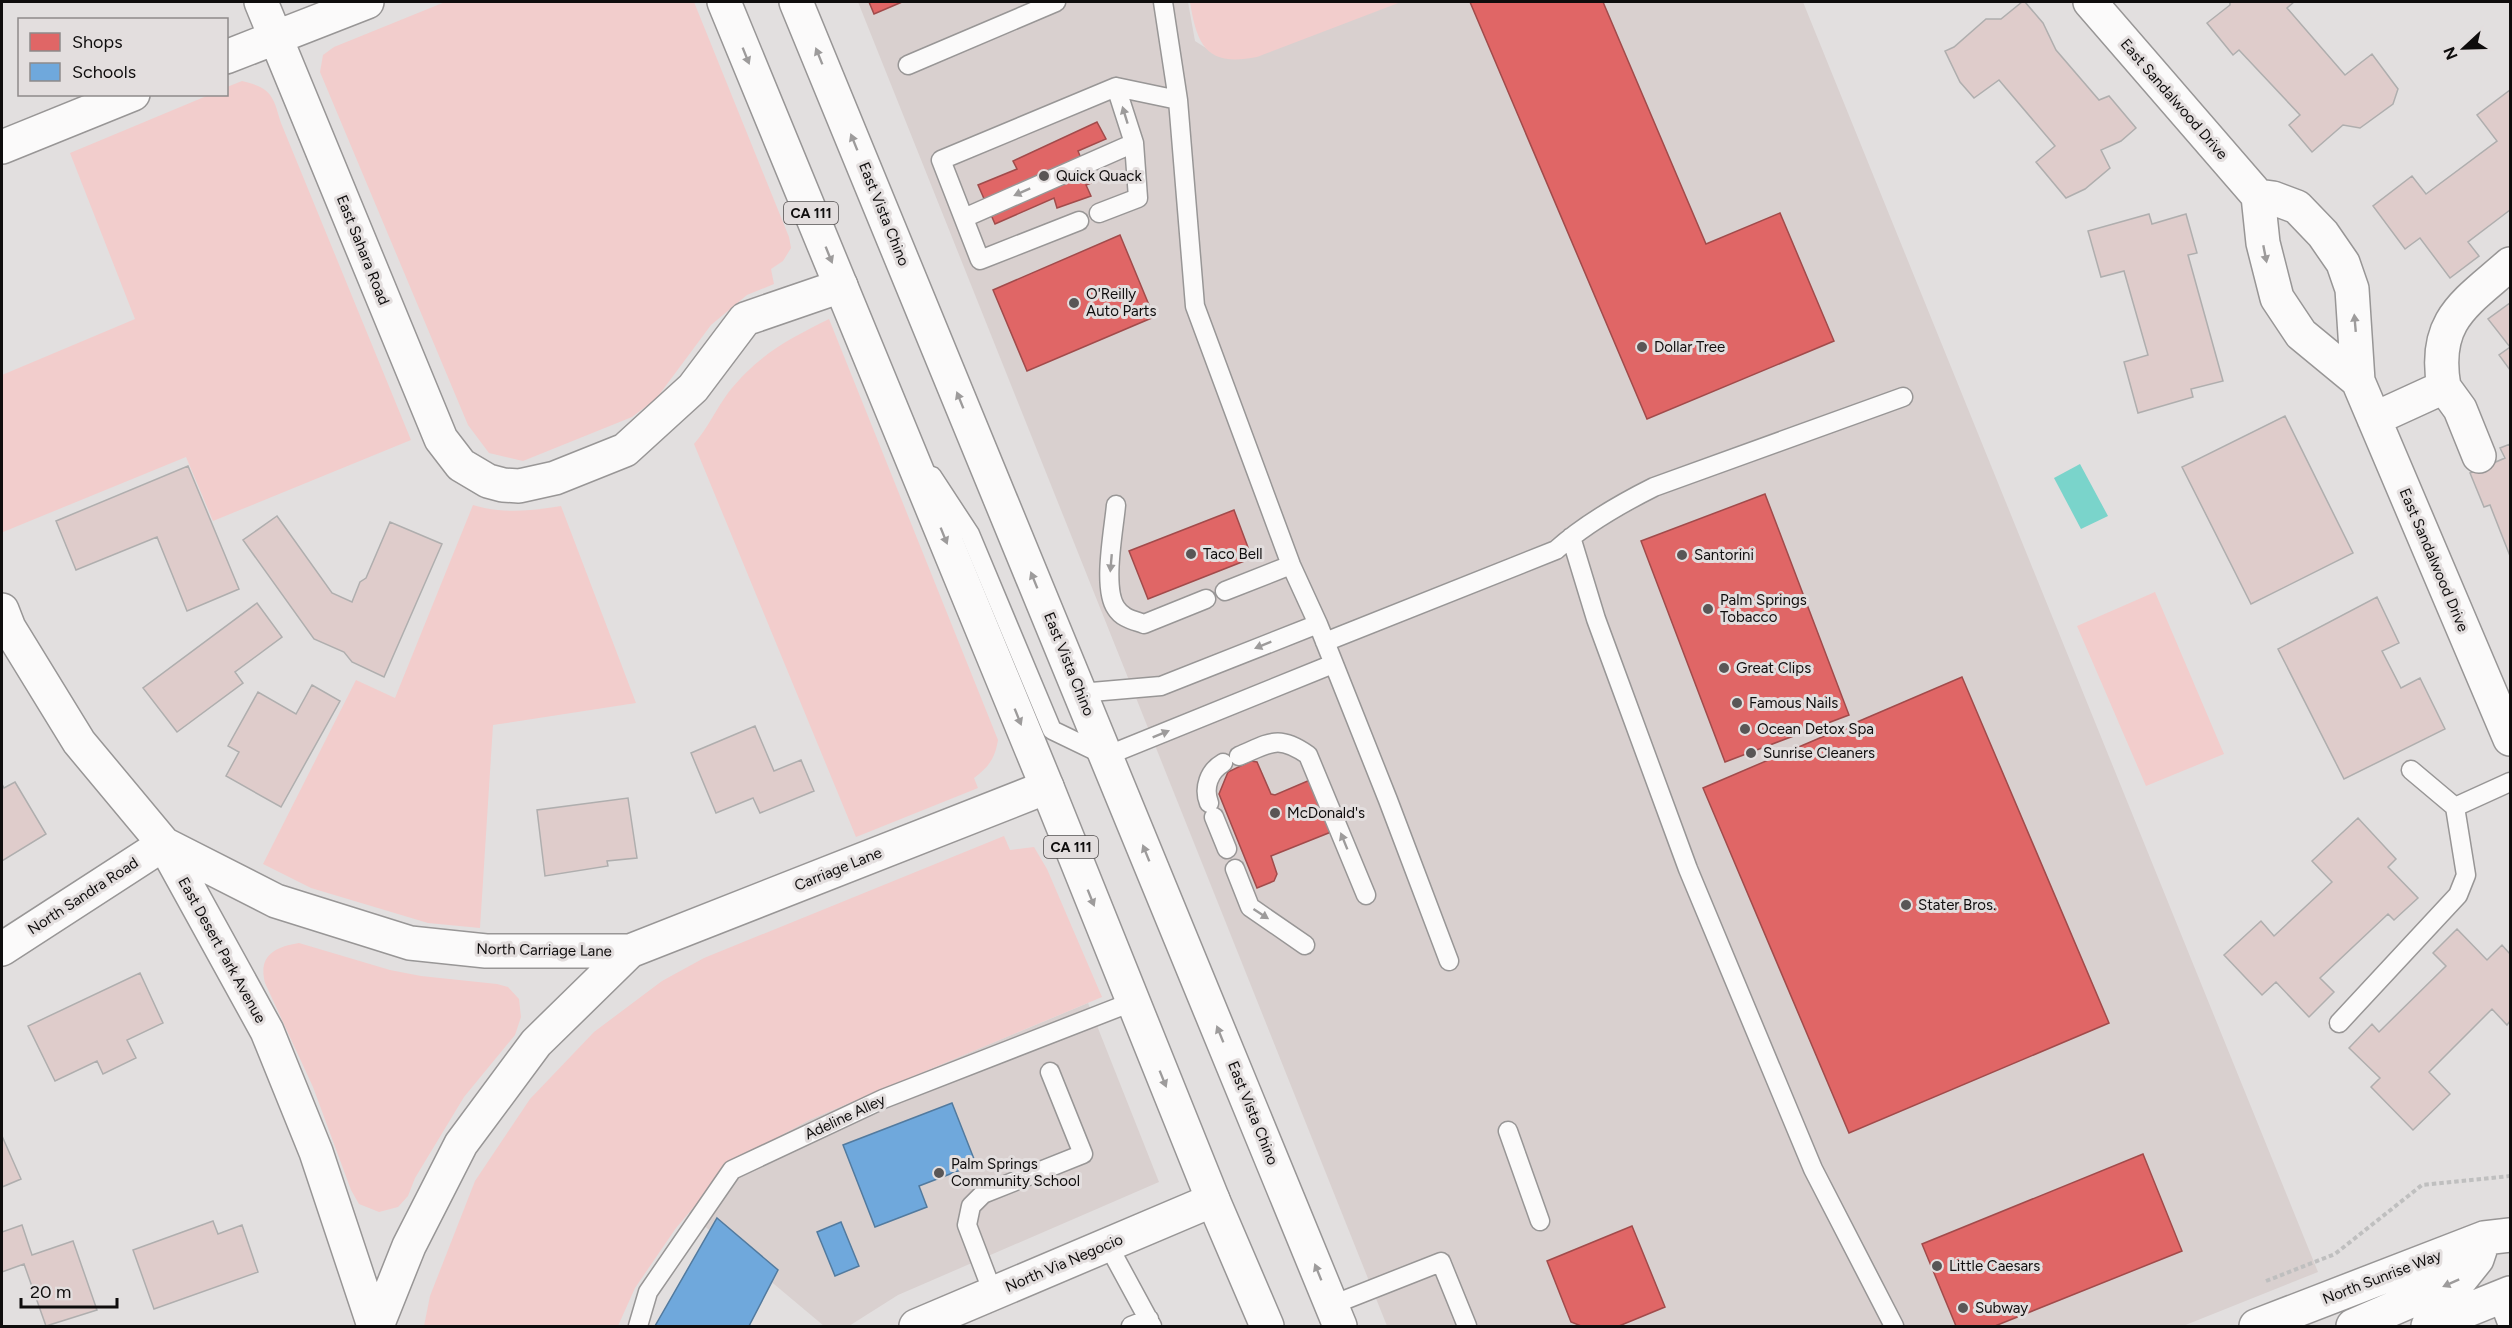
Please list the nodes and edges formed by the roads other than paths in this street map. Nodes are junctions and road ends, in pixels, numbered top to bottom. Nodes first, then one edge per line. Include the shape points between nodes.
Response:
1 (261, 2) edge
2 (367, 2) edge
3 (724, 2) edge
4 (796, 2) edge
5 (1056, 2) edge
6 (1164, 2) edge
7 (2090, 2) edge
8 (276, 37) junction
9 (228, 56) edge
10 (908, 65) dead end
11 (1116, 87) junction
12 (128, 96) edge
13 (1178, 100) junction
14 (1134, 143) junction
15 (2, 147) edge
16 (2258, 196) junction
17 (1099, 213) dead end
18 (964, 218) junction
19 (1079, 221) dead end
20 (2511, 264) edge
21 (841, 286) junction
22 (2358, 381) junction
23 (2444, 387) junction
24 (1903, 397) dead end
25 (2374, 419) junction
26 (898, 424) junction
27 (2479, 456) dead end
28 (1116, 505) dead end
29 (1571, 537) junction
30 (1291, 565) junction
31 (1225, 591) dead end
32 (1206, 599) dead end
33 (2, 610) edge
34 (1318, 624) junction
35 (1325, 642) junction
36 (1333, 664) junction
37 (1080, 693) junction
38 (2511, 739) edge
39 (1106, 756) junction
40 (2411, 770) dead end
41 (2511, 782) edge
42 (1047, 787) junction
43 (2455, 807) junction
44 (164, 844) junction
45 (1227, 849) dead end
46 (1235, 869) dead end
47 (1366, 895) dead end
48 (1305, 945) dead end
49 (2, 949) edge
50 (630, 951) junction
51 (1449, 961) dead end
52 (1132, 1002) junction
53 (2339, 1023) dead end
54 (1050, 1072) dead end
55 (1508, 1131) dead end
56 (1213, 1200) junction
57 (1540, 1221) dead end
58 (2497, 1236) edge
59 (1108, 1245) junction
60 (993, 1293) junction
61 (2506, 1306) edge
62 (1336, 1316) edge
63 (1150, 1323) edge
64 (376, 1326) edge
65 (638, 1326) edge
66 (916, 1326) edge
67 (1131, 1326) edge
68 (1267, 1326) edge
69 (1467, 1326) edge
70 (1894, 1326) edge
71 (2256, 1326) edge
72 (2353, 1326) edge
73 (2428, 1326) edge

1 - 8 street, East Sahara Road
2 - 8 street
3 -> 21 street, CA 111
37 -> 4 street, East Vista Chino
5 - 10 lane
6 - 13 lane
7 - 16 street, East Sandalwood Drive
8 - 9 street
8 - 21 street, East Sahara Road via 441,439 462,465 488,481 503,485 537,483 625,450 693,388 745,319
11 - 13 lane
14 -> 11 lane
11 - 18 lane via 941,160
12 - 15 street
13 - 30 lane via 1195,306
14 - 17 lane via 1138,198
14 -> 18 lane
16 -> 22 street, East Sandalwood Drive via 2265,253 2277,298 2301,334
22 -> 16 street, East Sandalwood Drive via 2352,289 2343,263 2297,207
18 - 19 lane via 980,260
20 - 23 street via 2452,319 2442,345
21 - 26 street, CA 111
22 - 25 street, East Sandalwood Drive
23 - 25 street
23 - 27 street via 2460,409
24 - 29 lane via 1678,476 1631,498
25 - 38 street, East Sandalwood Drive
26 - 39 lane via 970,534 1052,730
26 -> 42 street, CA 111
28 -> 32 lane via 1109,588 1114,607 1144,624
29 - 35 lane via 1556,550
29 - 70 lane via 1596,619 1693,879 1813,1169
30 - 31 lane
30 - 34 lane
33 - 44 street, East Desert Park Avenue via 9,628 79,742
34 - 35 lane
34 -> 37 lane via 1161,686
35 - 36 lane
39 -> 36 lane
36 - 51 lane
37 - 39 street, East Vista Chino
62 -> 39 street, East Vista Chino
40 - 43 lane
41 - 43 lane
42 - 50 street, Carriage Lane
42 -> 52 street, CA 111
43 - 53 lane via 2466,875 2458,895
44 - 49 street, North Sandra Road
44 - 50 street, North Carriage Lane via 276,902 410,943 486,951
44 - 64 street, East Desert Park Avenue via 267,1031 316,1152
47 -> 45 lane via 1308,755 1292,744 1273,742 1231,759 1208,777 1206,797
46 -> 48 lane via 1250,907
50 - 64 street, North Carriage Lane via 536,1043 461,1144 409,1246
52 -> 56 street, CA 111
52 - 65 lane, Adeline Alley via 883,1099 732,1170 648,1292
54 - 60 lane via 1083,1154 983,1194 971,1206 967,1225
55 - 57 lane
56 - 59 street, North Via Negocio
56 - 68 street, CA 111
58 - 71 street, North Sunrise Way
58 -> 72 street via 2461,1279
59 - 60 street, North Via Negocio
59 - 63 lane
60 - 66 street, North Via Negocio
61 - 73 street
62 - 69 lane via 1441,1262
63 - 67 lane

